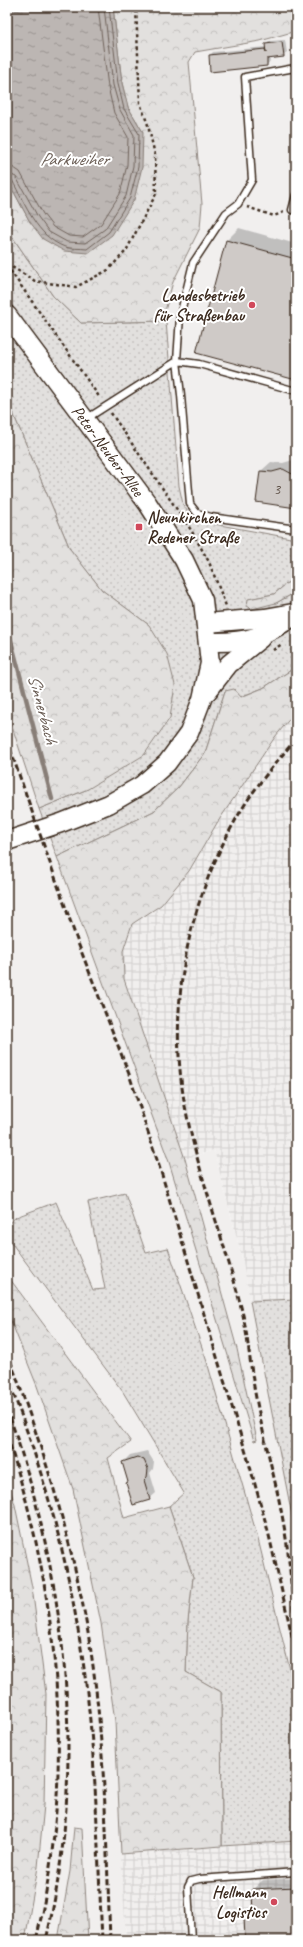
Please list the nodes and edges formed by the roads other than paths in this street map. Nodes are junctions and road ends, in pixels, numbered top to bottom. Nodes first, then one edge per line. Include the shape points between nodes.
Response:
1 (296, 68) edge
2 (296, 195) edge
3 (294, 210) edge
4 (7, 305) edge
5 (7, 314) edge
6 (20, 332) junction
7 (176, 361) junction
8 (296, 391) edge
9 (86, 419) junction
10 (296, 529) edge
11 (296, 614) edge
12 (207, 623) junction
13 (266, 634) junction
14 (209, 642) junction
15 (202, 699) junction
16 (7, 841) edge
17 (296, 1872) edge
18 (191, 1940) edge

1 - 7 lane via 245,77 252,180 238,204 226,213 193,263 180,316
2 - 3 lane
4 - 6 main road, Peter-Neuber-Allee
5 - 6 main road, Peter-Neuber-Allee
6 - 9 main road, Peter-Neuber-Allee
7 - 8 lane via 200,364
7 - 9 lane
7 - 10 lane via 190,504 197,513 211,517
9 - 12 main road, Peter-Neuber-Allee via 148,504 184,560 203,600
11 - 12 main road
11 - 13 main road
12 - 14 main road, Peter-Neuber-Allee
13 - 14 main road via 250,640
13 - 15 main road via 229,664
14 - 15 main road, Peter-Neuber-Allee via 209,673
15 - 16 main road via 188,733 167,763 142,785 109,804
17 - 18 lane via 192,1881 188,1887

